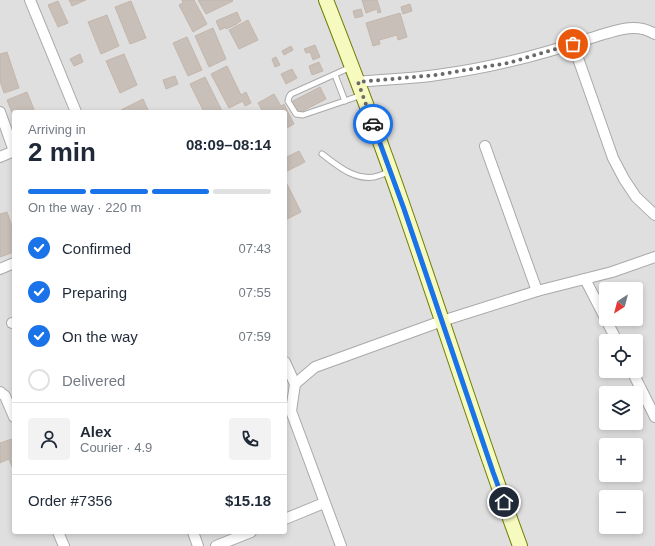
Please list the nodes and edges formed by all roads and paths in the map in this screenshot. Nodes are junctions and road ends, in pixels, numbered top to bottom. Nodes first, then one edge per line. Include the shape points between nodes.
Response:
1 (30, 0) edge
2 (326, 0) edge
3 (655, 34) edge
4 (573, 44) junction
5 (352, 66) junction
6 (335, 75) junction
7 (360, 88) junction
8 (345, 101) junction
9 (75, 110) edge
10 (0, 112) edge
11 (12, 146) edge
12 (485, 146) dead end
13 (12, 153) edge
14 (322, 154) dead end
15 (0, 157) edge
16 (391, 172) junction
17 (655, 215) edge
18 (655, 257) edge
19 (12, 264) edge
20 (0, 269) edge
21 (585, 278) junction
22 (537, 291) junction
23 (442, 321) junction
24 (613, 334) edge
25 (287, 366) edge
26 (636, 378) edge
27 (295, 384) junction
28 (0, 392) edge
29 (12, 412) edge
30 (655, 417) edge
31 (324, 503) junction
32 (287, 518) edge
33 (59, 534) edge
34 (194, 534) edge
35 (246, 534) edge
36 (64, 546) edge
37 (198, 546) edge
38 (216, 546) edge
39 (341, 546) edge
40 (520, 546) edge

1 - 9 street
2 - 5 main road
3 - 4 street via 637,27 621,28
4 - 7 street via 508,63
4 - 17 street via 613,158 636,197
5 - 6 lane
5 - 7 main road
6 - 8 lane
6 - 8 lane via 291,94 288,101 294,112 300,115
7 - 8 lane
7 - 16 main road
10 - 11 street
12 - 22 street
13 - 15 street
14 - 16 lane via 344,170 362,176 374,177
16 - 23 main road
18 - 21 street via 612,272
19 - 20 street
21 - 22 street
21 - 24 street
22 - 23 street
23 - 27 street via 315,367
23 - 40 main road
25 - 27 street
26 - 30 street
27 - 31 street via 291,412
28 - 29 street via 5,396
31 - 32 street
31 - 39 street
33 - 36 street
34 - 37 street
35 - 38 street

